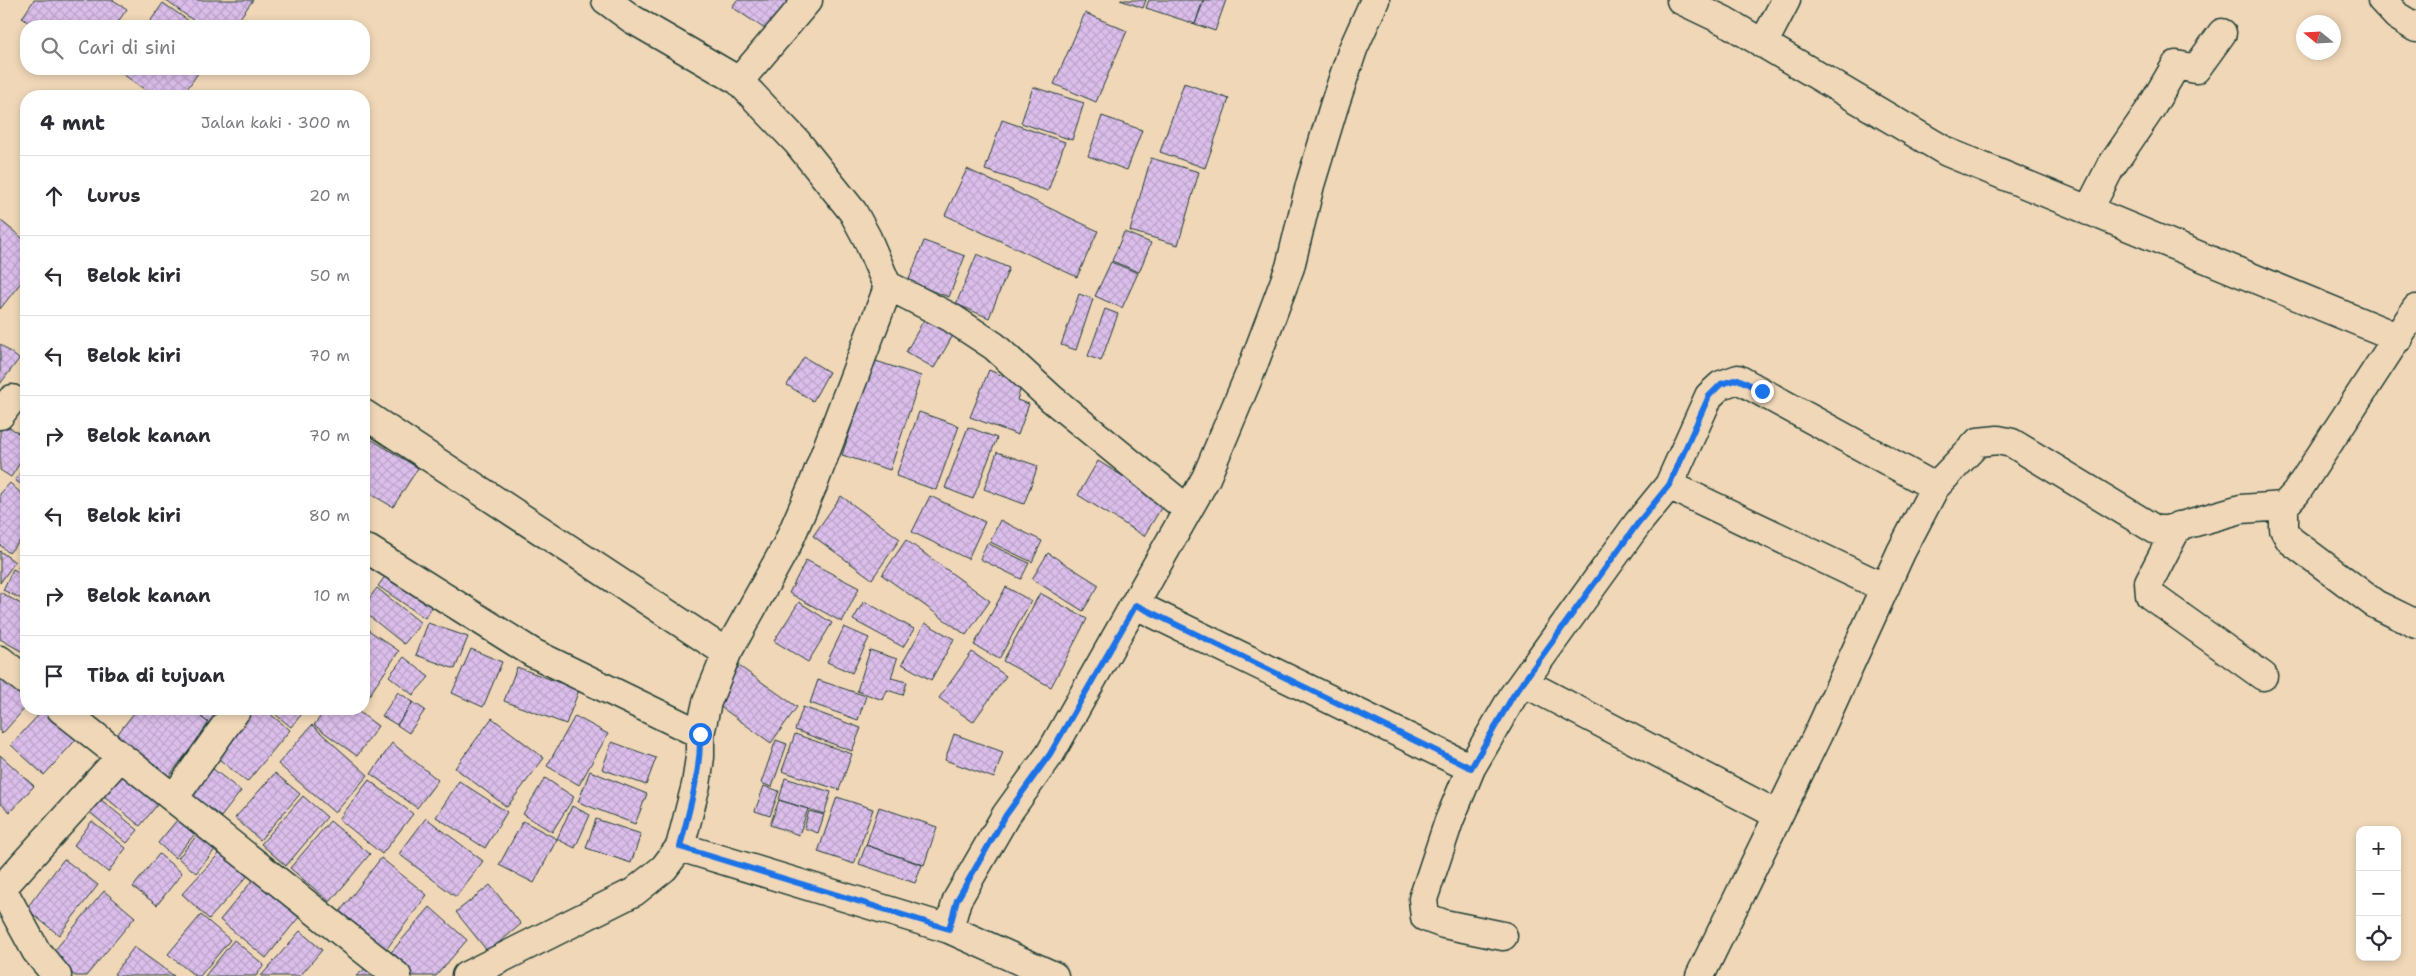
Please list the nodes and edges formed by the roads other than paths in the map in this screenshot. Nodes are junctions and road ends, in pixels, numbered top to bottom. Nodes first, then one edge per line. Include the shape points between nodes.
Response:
1 (606, 0) edge
2 (808, 0) edge
3 (1375, 0) edge
4 (1681, 0) edge
5 (1786, 0) edge
6 (2382, 0) edge
7 (2416, 28) edge
8 (2222, 33) dead end
9 (1763, 44) junction
10 (739, 81) junction
11 (2088, 211) junction
12 (887, 285) junction
13 (2416, 309) edge
14 (2399, 338) junction
15 (370, 418) edge
16 (1669, 485) junction
17 (1935, 487) junction
18 (2284, 506) junction
19 (1188, 510) junction
20 (2178, 526) junction
21 (370, 551) edge
22 (1885, 588) junction
23 (1136, 605) junction
24 (2416, 624) edge
25 (727, 653) junction
26 (0, 660) edge
27 (20, 676) edge
28 (2263, 676) dead end
29 (1523, 682) junction
30 (69, 715) edge
31 (233, 715) edge
32 (700, 734) junction
33 (121, 756) junction
34 (1471, 768) junction
35 (174, 798) junction
36 (1778, 815) junction
37 (680, 847) junction
38 (1, 886) edge
39 (949, 929) junction
40 (1502, 936) dead end
41 (57, 976) edge
42 (397, 976) edge
43 (466, 976) edge
44 (1054, 976) edge
45 (1700, 976) edge

1 - 10 street via 632,19
2 - 10 street
3 - 19 street via 1353,49 1334,106 1290,267 1210,469
4 - 9 street
5 - 9 street
6 - 7 street via 2397,16
8 - 11 street via 2196,69 2176,65 2110,168
9 - 11 street via 1947,152
10 - 12 street via 803,149 853,212
11 - 14 street
12 - 19 street via 950,317 994,346 1065,410
12 - 25 street via 814,485 787,545
13 - 14 street
14 - 18 street via 2296,493
15 - 25 street
16 - 17 street via 1709,396 1721,384 1738,379
16 - 22 street
16 - 29 street
17 - 20 street via 1978,442 1998,440 2012,443 2145,526 2156,530
17 - 22 street
18 - 20 street via 2241,509
18 - 24 street via 2284,529 2290,540 2375,604
19 - 23 street
20 - 28 street via 2149,582 2150,595
21 - 32 street via 533,653
22 - 36 street
23 - 34 street
23 - 39 street via 1050,754 996,832 957,900
25 - 32 street via 707,702
26 - 27 street
29 - 34 street
29 - 36 street
30 - 33 street
31 - 35 street
32 - 37 street via 696,785
33 - 35 street
33 - 38 street
34 - 40 street via 1423,899 1425,917
35 - 42 street
36 - 45 street
37 - 39 street
37 - 43 street via 664,868 634,892
38 - 41 street via 36,951
39 - 44 street

